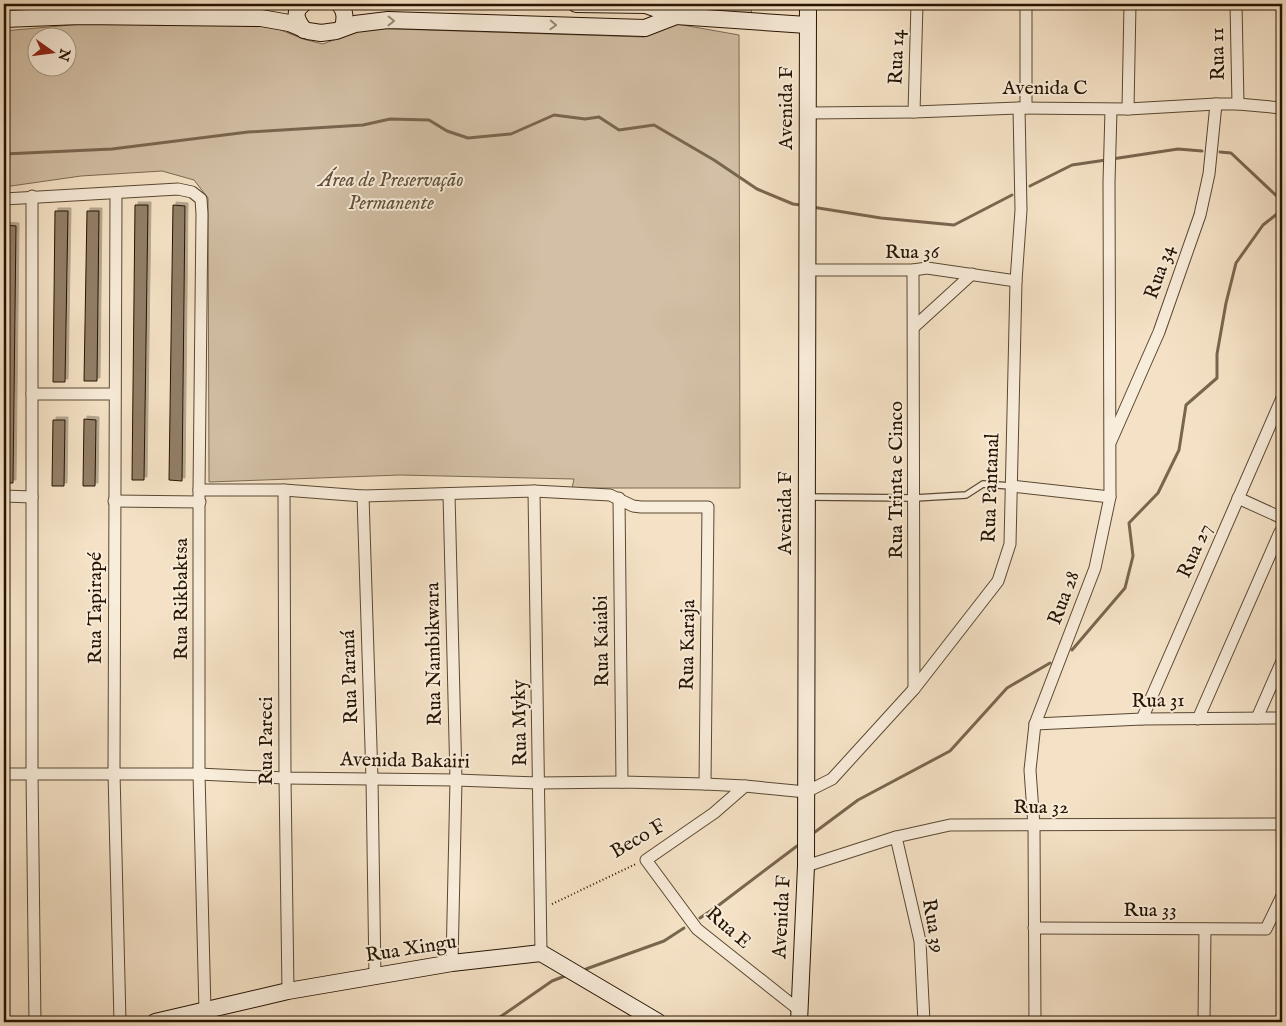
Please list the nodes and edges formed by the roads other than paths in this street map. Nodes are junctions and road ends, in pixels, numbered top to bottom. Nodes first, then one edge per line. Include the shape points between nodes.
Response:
1 (303, 4) edge
2 (339, 4) edge
3 (576, 4) edge
4 (646, 4) edge
5 (808, 4) edge
6 (917, 4) edge
7 (1026, 4) edge
8 (1130, 4) edge
9 (1236, 4) edge
10 (676, 16) junction
11 (4, 19) edge
12 (807, 25) junction
13 (343, 28) junction
14 (645, 28) junction
15 (304, 30) junction
16 (1216, 104) junction
17 (1238, 104) junction
18 (1023, 108) junction
19 (1282, 108) edge
20 (1111, 110) junction
21 (1128, 110) junction
22 (914, 112) junction
23 (808, 113) junction
24 (116, 193) junction
25 (32, 196) junction
26 (4, 199) edge
27 (807, 270) junction
28 (913, 270) junction
29 (972, 274) junction
30 (1016, 281) junction
31 (914, 326) junction
32 (32, 394) junction
33 (114, 394) junction
34 (1282, 398) edge
35 (1109, 444) junction
36 (1011, 486) junction
37 (199, 490) junction
38 (284, 490) junction
39 (534, 492) junction
40 (449, 494) junction
41 (4, 496) edge
42 (363, 496) junction
43 (32, 497) junction
44 (807, 497) junction
45 (1110, 497) junction
46 (619, 498) junction
47 (915, 498) junction
48 (1238, 498) junction
49 (114, 501) junction
50 (200, 502) junction
51 (1282, 518) edge
52 (1280, 532) dead end
53 (1282, 661) edge
54 (914, 689) junction
55 (1257, 718) junction
56 (1282, 718) edge
57 (1198, 719) junction
58 (1142, 720) junction
59 (1035, 724) junction
60 (32, 773) junction
61 (114, 773) junction
62 (4, 774) edge
63 (199, 774) junction
64 (285, 778) junction
65 (372, 779) junction
66 (456, 780) junction
67 (622, 782) junction
68 (539, 783) junction
69 (705, 784) junction
70 (745, 786) junction
71 (806, 792) junction
72 (1282, 824) edge
73 (1034, 826) junction
74 (896, 837) junction
75 (646, 860) joint
76 (806, 866) junction
77 (1282, 896) edge
78 (1034, 928) junction
79 (1205, 928) junction
80 (541, 953) junction
81 (452, 964) junction
82 (375, 976) junction
83 (288, 992) junction
84 (205, 1011) junction
85 (799, 1016) edge
86 (35, 1022) edge
87 (120, 1022) edge
88 (155, 1022) edge
89 (658, 1022) edge
90 (924, 1022) edge
91 (1035, 1022) edge
92 (1204, 1022) edge

1 - 15 street via 296,17
2 - 13 street via 345,16
3 - 4 street
4 - 10 street
4 - 14 street
5 - 12 street, Avenida F
6 - 22 street, Rua 14
7 - 18 street, Rua Pantanal
8 - 21 street
9 - 17 street, Rua 11
10 - 12 street
10 - 14 street
11 - 15 street via 80,16 261,18 289,23
12 - 23 street, Avenida F
13 -> 14 street via 388,20
13 - 15 street via 321,33
16 - 17 street, Avenida C
16 - 21 street, Avenida C
16 - 35 street, Rua 34 via 1209,174 1200,215 1160,332
17 - 19 street, Avenida C
18 - 20 street, Avenida C
18 - 22 street, Avenida C
18 - 30 street, Rua Pantanal
20 - 21 street, Avenida C
20 - 35 street, Rua 28 via 1108,182
22 - 23 street, Avenida C
23 - 27 street, Avenida F
24 - 25 street
24 - 33 street, Rua Tapirapé
24 - 37 street, Rua Rikbaktsa via 178,189 192,192 201,199
25 - 26 street
25 - 32 street
27 - 28 street, Rua 36
27 - 44 street, Avenida F
28 - 29 street, Rua 36 via 927,268
28 - 31 street, Rua Trinta e Cinco
29 - 30 street, Rua 36
29 - 31 street
30 - 36 street, Rua Pantanal
31 - 47 street, Rua Trinta e Cinco
32 - 33 street
32 - 43 street
33 - 49 street, Rua Tapirapé
34 - 48 street, Rua 27
35 - 45 street, Rua 28
36 - 45 street
36 - 47 lane via 983,484 966,495
36 - 54 street, Rua Pantanal via 1010,544 998,581
37 - 38 street
37 - 50 street, Rua Rikbaktsa
38 - 42 street
38 - 64 street, Rua Pareci
39 - 40 street
39 - 46 street via 598,494
39 - 68 street, Rua Myky
40 - 42 street
40 - 66 street, Rua Nambikwara
41 - 43 street
42 - 65 street, Rua Paraná
43 - 60 street
44 - 47 lane
44 - 71 street, Avenida F
45 - 59 street, Rua 28 via 1095,568
46 - 67 street, Rua Kaiabi
46 - 69 street, Rua Karaja via 641,507 708,507
47 - 54 street, Rua Trinta e Cinco
48 - 51 street
48 - 58 street, Rua 27
49 - 50 street
49 - 61 street, Rua Tapirapé
50 - 63 street, Rua Rikbaktsa
52 - 57 street
53 - 55 street
54 - 71 street, Rua Pantanal via 832,779
55 - 56 street, Rua 31
55 - 57 street, Rua 31
57 - 58 street, Rua 31
58 - 59 street, Rua 31
59 - 73 street, Rua 28 via 1030,770
60 - 61 street, Avenida Bakairi
60 - 62 street, Avenida Bakairi
60 - 86 street
61 - 63 street, Avenida Bakairi
61 - 87 street, Rua Tapirapé
63 - 64 street, Avenida Bakairi
63 - 84 street, Rua Rikbaktsa
64 - 65 street, Avenida Bakairi
64 - 83 street, Rua Pareci
65 - 66 street, Avenida Bakairi
65 - 82 street, Rua Paraná
66 - 68 street, Avenida Bakairi
66 - 81 street, Rua Nambikwara
67 - 68 street, Avenida Bakairi
67 - 69 street, Avenida Bakairi
68 - 80 street, Rua Myky
69 - 70 street, Avenida Bakairi
70 - 71 street, Avenida Bakairi
70 - 75 street, Beco F via 714,814
71 - 76 street, Avenida F
72 - 73 street, Rua 32
73 - 74 street, Rua 32 via 950,825
73 - 78 street, Rua 28
74 - 76 street, Rua 32
74 - 90 street, Rua 39 via 920,941
75 - 85 street, Rua E via 697,930
76 - 85 street, Avenida F
77 - 79 street, Rua 33 via 1266,929
78 - 79 street, Rua 33
78 - 91 street, Rua 28
79 - 92 street
80 - 81 street, Rua Xingu
80 - 89 street
81 - 82 street, Rua Xingu
82 - 83 street, Rua Xingu
83 - 84 street, Rua Xingu
84 - 88 street, Rua Xingu

